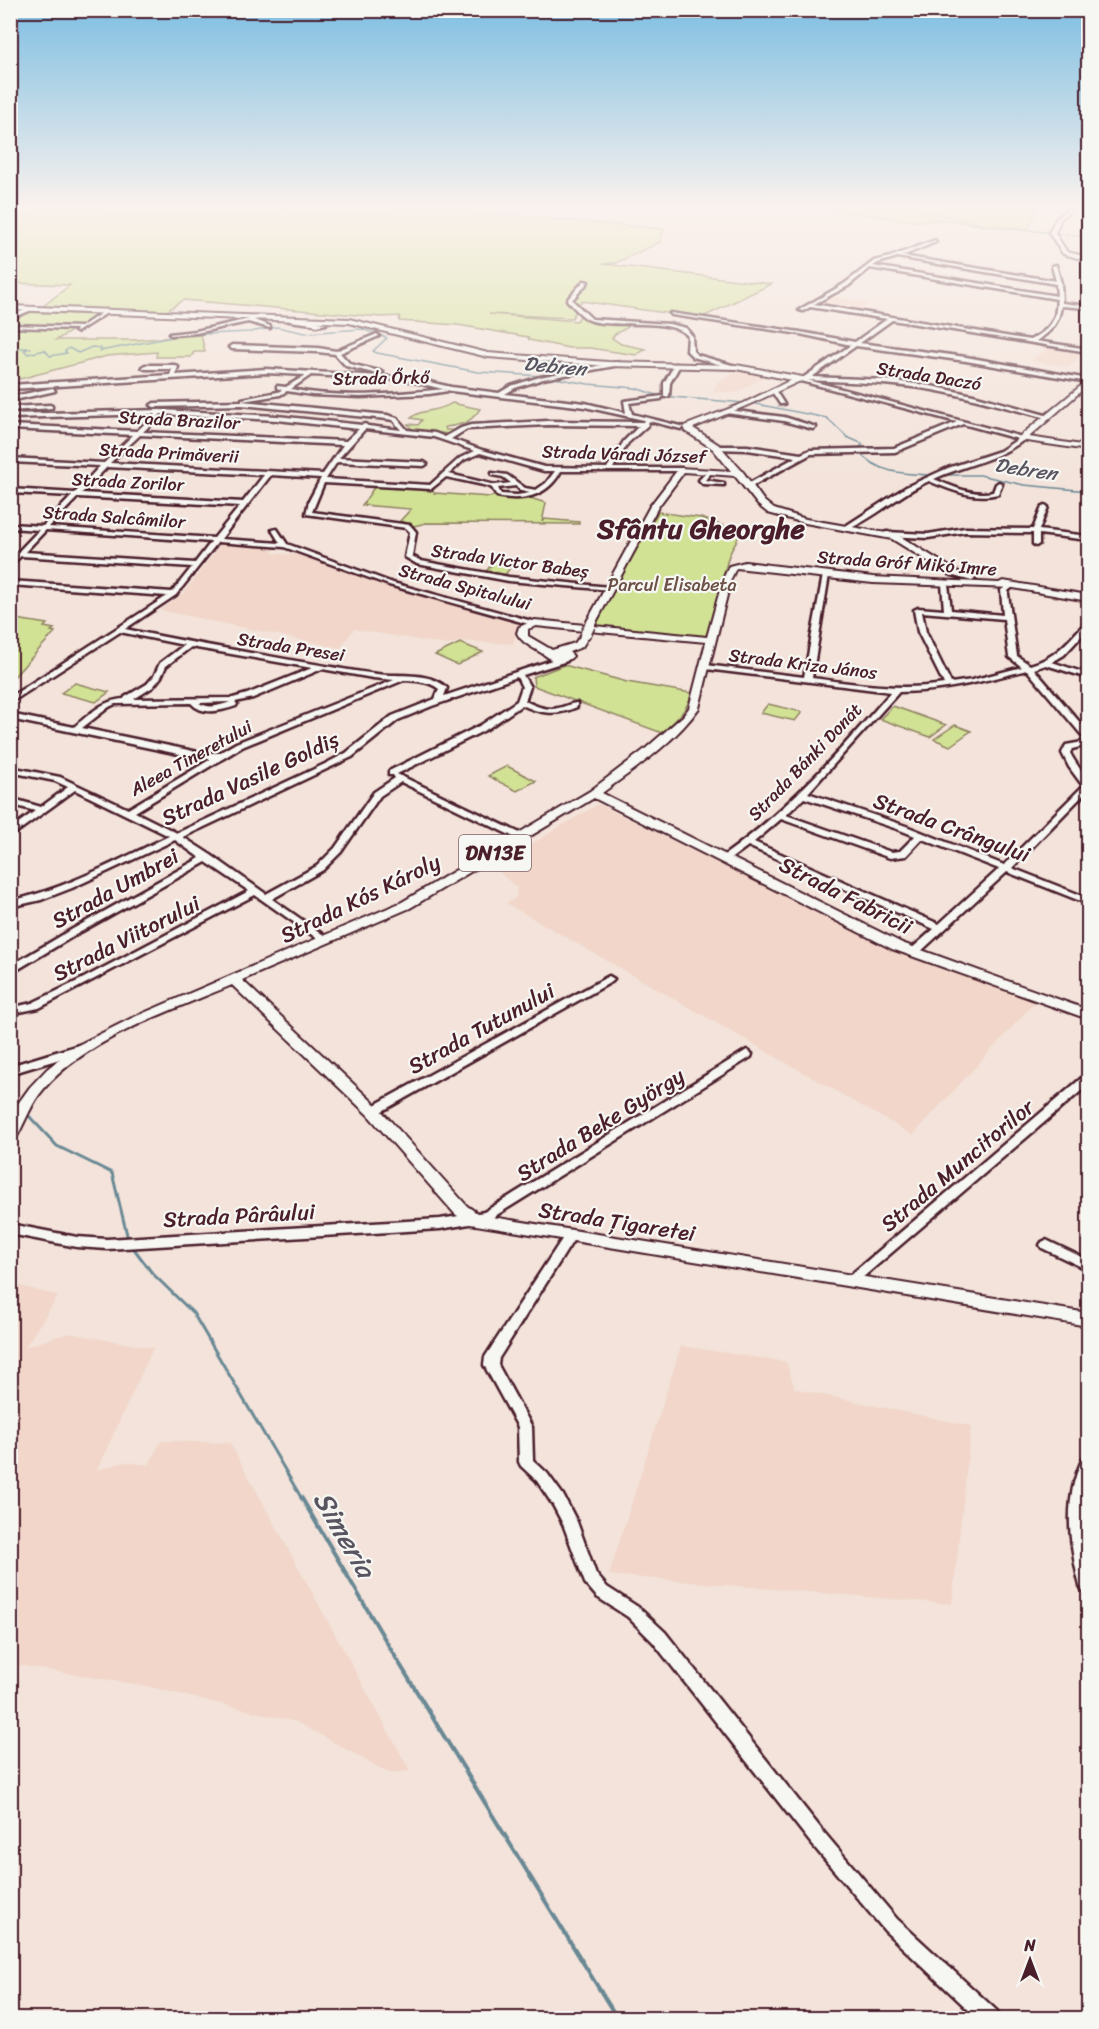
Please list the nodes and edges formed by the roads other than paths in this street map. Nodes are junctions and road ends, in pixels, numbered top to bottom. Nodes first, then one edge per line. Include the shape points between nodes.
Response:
1 (1059, 301) edge
2 (571, 302) edge
3 (815, 302) edge
4 (1062, 302) edge
5 (809, 305) junction
6 (1089, 307) edge
7 (10, 308) edge
8 (32, 309) junction
9 (801, 310) dead end
10 (108, 311) junction
11 (672, 314) dead end
12 (12, 316) edge
13 (234, 316) junction
14 (263, 317) junction
15 (287, 318) junction
16 (891, 319) junction
17 (247, 320) junction
18 (315, 322) dead end
19 (10, 326) edge
20 (271, 329) dead end
21 (171, 334) dead end
22 (377, 335) dead end
23 (269, 339) dead end
24 (1032, 341) junction
25 (856, 344) junction
26 (232, 347) dead end
27 (266, 348) junction
28 (1089, 351) edge
29 (337, 353) junction
30 (618, 364) junction
31 (715, 364) junction
32 (348, 365) junction
33 (676, 365) junction
34 (145, 367) dead end
35 (309, 375) junction
36 (317, 375) junction
37 (172, 376) junction
38 (800, 378) junction
39 (405, 379) junction
40 (1089, 381) edge
41 (77, 385) junction
42 (10, 387) edge
43 (281, 390) junction
44 (457, 390) junction
45 (773, 391) junction
46 (501, 393) junction
47 (10, 399) edge
48 (270, 402) dead end
49 (782, 403) dead end
50 (223, 404) junction
51 (235, 404) junction
52 (50, 407) junction
53 (10, 409) edge
54 (160, 412) junction
55 (728, 412) junction
56 (46, 414) junction
57 (214, 414) junction
58 (629, 415) junction
59 (10, 416) edge
60 (1046, 416) junction
61 (963, 422) junction
62 (646, 423) junction
63 (366, 426) junction
64 (10, 427) edge
65 (813, 427) dead end
66 (684, 428) junction
67 (405, 431) junction
68 (138, 434) junction
69 (1023, 438) junction
70 (445, 439) junction
71 (346, 443) junction
72 (716, 447) junction
73 (1089, 448) edge
74 (480, 451) junction
75 (801, 456) junction
76 (10, 460) edge
77 (335, 460) junction
78 (424, 464) dead end
79 (105, 465) junction
80 (559, 470) junction
81 (609, 470) junction
82 (682, 471) junction
83 (709, 472) junction
84 (269, 473) junction
85 (494, 474) dead end
86 (446, 475) junction
87 (324, 478) junction
88 (932, 478) junction
89 (744, 480) junction
90 (517, 484) junction
91 (722, 484) dead end
92 (999, 484) dead end
93 (494, 488) junction
94 (10, 491) edge
95 (538, 492) junction
96 (78, 495) junction
97 (245, 504) junction
98 (1045, 507) dead end
99 (10, 526) edge
100 (44, 528) junction
101 (846, 528) junction
102 (276, 530) dead end
103 (1036, 531) junction
104 (885, 534) junction
105 (216, 538) junction
106 (1089, 538) edge
107 (1036, 544) dead end
108 (285, 545) junction
109 (10, 553) edge
110 (20, 554) junction
111 (10, 564) edge
112 (197, 564) junction
113 (826, 575) junction
114 (956, 575) junction
115 (10, 584) edge
116 (945, 584) junction
117 (1011, 586) junction
118 (609, 589) junction
119 (174, 594) junction
120 (1089, 598) edge
121 (948, 612) junction
122 (1007, 617) junction
123 (535, 623) junction
124 (1089, 625) edge
125 (120, 630) junction
126 (712, 640) junction
127 (189, 645) junction
128 (557, 654) junction
129 (1046, 663) junction
130 (321, 667) junction
131 (706, 667) junction
132 (1029, 668) junction
133 (534, 670) junction
134 (519, 675) junction
135 (1089, 676) edge
136 (380, 677) junction
137 (404, 679) junction
138 (808, 680) junction
139 (949, 686) junction
140 (896, 691) junction
141 (369, 692) junction
142 (439, 700) junction
143 (10, 701) edge
144 (125, 701) junction
145 (521, 702) junction
146 (574, 705) dead end
147 (10, 716) edge
148 (76, 729) junction
149 (1089, 737) edge
150 (1089, 743) edge
151 (203, 756) junction
152 (222, 756) junction
153 (210, 764) junction
154 (10, 769) edge
155 (402, 778) junction
156 (74, 786) junction
157 (1088, 787) edge
158 (594, 793) junction
159 (801, 794) junction
160 (10, 801) edge
161 (42, 810) junction
162 (129, 812) junction
163 (779, 815) junction
164 (10, 834) edge
165 (921, 835) junction
166 (174, 836) junction
167 (521, 837) junction
168 (748, 843) junction
169 (208, 857) junction
170 (726, 858) junction
171 (1006, 868) junction
172 (256, 891) junction
173 (266, 898) junction
174 (1089, 901) edge
175 (10, 904) edge
176 (940, 927) junction
177 (325, 940) junction
178 (914, 952) junction
179 (10, 971) edge
180 (609, 979) dead end
181 (234, 980) junction
182 (10, 1011) edge
183 (1089, 1015) edge
184 (81, 1049) junction
185 (747, 1054) dead end
186 (10, 1070) edge
187 (1089, 1079) edge
188 (373, 1112) junction
189 (16, 1122) edge
190 (471, 1218) junction
191 (10, 1229) edge
192 (570, 1236) junction
193 (1046, 1245) dead end
194 (1089, 1265) edge
195 (851, 1281) junction
196 (1089, 1320) edge
197 (1089, 1462) edge
198 (1089, 1586) edge
199 (990, 2019) edge

1 - 24 street via 1050,328
2 - 31 street via 588,318 677,327 690,336 691,353
3 - 5 street
4 - 6 street
5 - 9 street
5 - 16 street
7 - 8 main road
8 - 10 main road
8 - 12 street
10 - 13 main road
10 - 19 street via 79,330
11 - 25 street
13 - 14 main road
13 - 17 street
14 - 15 main road
14 - 17 street
15 - 18 street
15 - 30 main road via 355,322 482,354
16 - 24 street
16 - 25 street
17 - 20 street
17 - 21 street via 200,332
22 - 29 street
23 - 27 street
24 - 28 street
25 - 38 street via 814,374
25 - 40 street
26 - 27 street
27 - 29 street
29 - 32 street
30 - 33 main road
30 - 46 street via 549,377
31 - 33 main road
31 - 38 main road
32 - 36 street
32 - 39 street
33 - 58 street via 664,396 626,402
34 - 37 street via 176,367
35 - 36 street
35 - 37 street via 266,371
35 - 43 street
36 - 39 street
37 - 41 street
38 - 45 main road
38 - 60 street, Strada Daczó via 931,388
38 - 61 street
39 - 44 street
40 - 60 main road
41 - 42 street
41 - 47 street
43 - 44 street, Strada Őrkő via 403,394
43 - 48 street
43 - 51 street
44 - 46 street
45 - 49 street
45 - 55 main road
46 - 58 street
50 - 51 street, Strada Váradi József
50 - 52 street, Strada Váradi József
50 - 57 street
51 - 67 street, Strada Váradi József via 391,417
52 - 53 street, Strada Váradi József
52 - 56 street
54 - 56 street, Strada Váradi József
54 - 57 street, Strada Váradi József
54 - 68 street
55 - 65 street
55 - 66 main road
56 - 59 street, Strada Váradi József
57 - 63 street, Strada Váradi József
58 - 62 street
60 - 69 main road
61 - 69 street
61 - 75 street via 895,450 815,451
62 - 66 street
62 - 70 street via 471,427 460,428
62 - 81 street via 626,442
63 - 67 street, Strada Váradi József
63 - 71 street
64 - 68 street, Strada Brazilor
66 - 72 main road
67 - 70 street, Strada Váradi József
68 - 71 street, Strada Brazilor
68 - 79 street
69 - 73 main road
69 - 88 street via 1002,452
70 - 74 street, Strada Váradi József
71 - 77 street
72 - 75 street
72 - 89 main road
74 - 80 street, Strada Váradi József
74 - 86 street via 462,459
75 - 89 street via 759,480
76 - 79 street, Strada Primăverii
77 - 78 street
77 - 87 street
79 - 84 street, Strada Primăverii
79 - 96 street
80 - 81 street, Strada Váradi József
80 - 95 street
81 - 82 street, Strada Váradi József
82 - 83 main road, Strada Váradi József
82 - 118 main road via 655,503
83 - 89 main road, Strada Váradi József
83 - 91 street via 702,480 705,483
84 - 87 street, Strada Primăverii
84 - 97 street
85 - 90 street
86 - 87 street, Strada Primăverii via 432,487
86 - 93 street
87 - 118 street, Strada Victor Babeș via 308,513 408,526 413,532 408,557 419,563 490,576
88 - 92 street via 954,490 982,495 996,493
88 - 101 street via 900,492
89 - 101 main road, DN13E via 771,511
90 - 93 street
90 - 95 street via 523,490
93 - 95 street via 499,495 513,498
94 - 96 street, Strada Zorilor
96 - 97 street, Strada Zorilor
96 - 100 street
97 - 105 street
98 - 103 street
99 - 100 street, Strada Salcâmilor
100 - 105 street, Strada Salcâmilor
100 - 110 street
101 - 104 main road, DN13E
102 - 108 street
103 - 104 street
103 - 106 street
103 - 107 street
104 - 114 main road, DN13E via 902,540
105 - 108 street, Strada Spitalului
105 - 112 street
108 - 123 street, Strada Spitalului via 391,584
109 - 110 street
110 - 111 street
110 - 112 street
112 - 119 street
113 - 116 main road, Strada Gróf Mikó Imre / DN13E
113 - 126 main road, Strada Gróf Mikó Imre / DN13E via 745,564 731,568
113 - 138 street
114 - 116 main road via 956,580
114 - 117 main road, DN13E
115 - 119 street
116 - 117 main road, Strada Gróf Mikó Imre / DN13E
116 - 121 street
117 - 120 main road, DN13E
117 - 122 street via 1004,592
118 - 128 main road via 579,645
119 - 125 street
121 - 122 street
121 - 139 street via 918,610 920,627
122 - 132 street via 1013,657
123 - 126 main road, Strada Spitalului
123 - 128 main road via 525,625 524,638
124 - 129 street
125 - 127 street, Strada Presei
125 - 143 street
126 - 131 main road, DN13E
127 - 130 street, Strada Presei
127 - 144 street via 163,665 151,685
128 - 133 street, Strada Vasile Goldiș
128 - 133 street, Strada Vasile Goldiș
129 - 132 street
129 - 135 street
130 - 136 street, Strada Presei
130 - 144 street via 213,709 198,707 193,700
131 - 138 street, Strada Kriza János
131 - 158 main road, Strada Kós Károly / DN13E via 690,715
132 - 139 street
132 - 149 street
133 - 134 street, Strada Vasile Goldiș
134 - 142 street, Strada Vasile Goldiș
134 - 145 street via 526,687
136 - 137 street, Strada Presei
136 - 141 street
137 - 141 street, Aleea Tineretului
137 - 142 street, Strada Presei via 440,684 443,690
138 - 140 street, Strada Kriza János
139 - 140 street
140 - 159 street, Strada Bánki Donát
141 - 152 street, Aleea Tineretului via 239,745
142 - 166 street, Strada Vasile Goldiș via 391,720 341,760
144 - 148 street via 108,704
145 - 146 street via 555,713
145 - 155 street via 484,727 392,773
147 - 148 street
148 - 151 street
150 - 157 street via 1069,747 1065,753
151 - 152 street
151 - 153 street
152 - 153 street, Aleea Tineretului
153 - 162 street, Aleea Tineretului
154 - 156 street
155 - 167 street
155 - 173 street via 377,794 338,850 320,868
156 - 161 street
156 - 162 street
157 - 171 street
158 - 167 main road, Strada Kós Károly / DN13E
158 - 170 main road, Strada Fabricii
159 - 163 street, Strada Bánki Donát
159 - 165 street, Strada Crângului
160 - 161 street
161 - 164 street
162 - 166 street
163 - 165 street via 891,855 903,854
163 - 168 street, Strada Bánki Donát
165 - 171 street, Strada Crângului
166 - 169 street
166 - 175 street, Strada Vasile Goldiș via 60,889
167 - 177 main road, Strada Kós Károly / DN13E via 406,905
168 - 170 street, Strada Bánki Donát
168 - 176 street
169 - 172 street
169 - 179 street, Strada Umbrei
170 - 178 main road, Strada Fabricii
171 - 174 street, Strada Crângului
171 - 176 street
172 - 173 street
172 - 182 street, Strada Viitorului via 74,987 35,1006
173 - 177 street
176 - 178 street
177 - 181 main road, Strada Kós Károly / DN13E
178 - 183 main road, Strada Fabricii
180 - 188 street, Strada Tutunului
181 - 184 main road, Strada Kós Károly / DN13E
181 - 188 main road
184 - 186 street
184 - 189 main road, Strada Kós Károly / DN13E via 43,1081
185 - 190 street, Strada Beke György via 491,1215
187 - 195 street, Strada Muncitorilor
188 - 190 main road
190 - 191 street, Strada Pârâului via 440,1224 107,1244
190 - 192 main road, Strada Țigaretei
192 - 195 main road, Strada Țigaretei
192 - 199 street via 492,1357 491,1365 525,1427 526,1462 558,1500 590,1578 659,1638 891,1925
193 - 194 street
195 - 196 main road, Strada Țigaretei
197 - 198 street via 1077,1492 1075,1512 1076,1539

